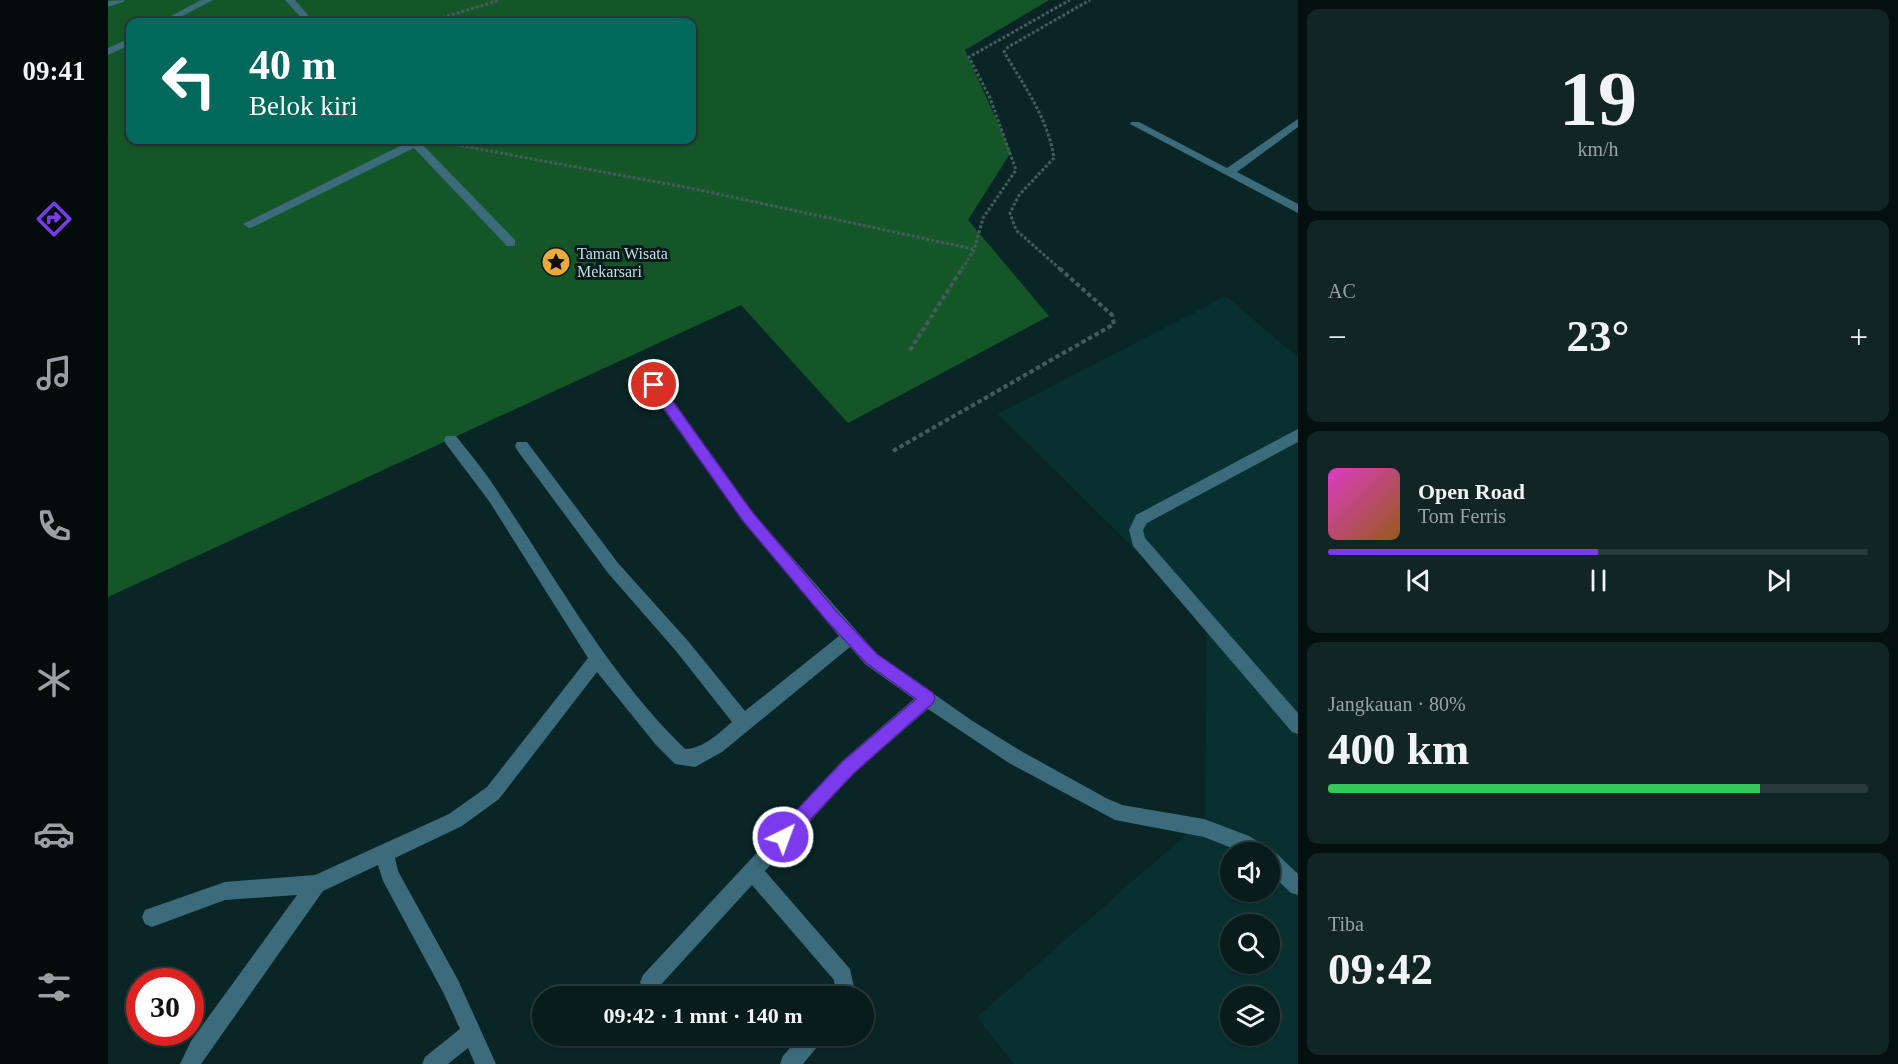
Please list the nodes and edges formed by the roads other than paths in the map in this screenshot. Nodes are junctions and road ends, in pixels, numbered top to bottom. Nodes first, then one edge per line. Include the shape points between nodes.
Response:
1 (120, 0) edge
2 (208, 0) edge
3 (290, 0) edge
4 (108, 4) edge
5 (173, 18) edge
6 (306, 18) edge
7 (126, 42) edge
8 (108, 52) edge
9 (1298, 122) edge
10 (1135, 124) dead end
11 (408, 144) edge
12 (417, 144) edge
13 (1230, 173) junction
14 (1298, 208) edge
15 (249, 224) dead end
16 (511, 243) dead end
17 (654, 385) dead end
18 (1298, 435) edge
19 (451, 440) dead end
20 (522, 446) dead end
21 (850, 636) junction
22 (599, 657) junction
23 (928, 698) junction
24 (744, 723) junction
25 (1298, 726) edge
26 (1243, 842) edge
27 (384, 853) junction
28 (752, 870) junction
29 (1280, 870) edge
30 (316, 884) junction
31 (1298, 886) edge
32 (152, 917) dead end
33 (650, 982) dead end
34 (844, 986) edge
35 (471, 1033) junction
36 (805, 1046) edge
37 (790, 1063) edge
38 (190, 1064) edge
39 (432, 1064) edge
40 (486, 1064) edge

1 - 4 street
2 - 5 street
3 - 6 street
7 - 8 street
9 - 13 street
10 - 13 street
11 - 15 street
12 - 16 street
13 - 14 street
17 - 21 street via 748,517
18 - 25 street via 1141,519 1136,530 1138,541
19 - 22 street via 494,497
20 - 24 street via 613,568
21 - 23 street via 872,659
21 - 24 street
22 - 24 street via 609,675 681,758 700,756
22 - 27 street via 493,793 476,809
23 - 26 street via 1015,757 1121,814 1204,828
23 - 28 street via 848,768
27 - 30 street
27 - 35 street via 390,874 451,987
28 - 33 street
28 - 34 street via 843,976
29 - 31 street
30 - 32 street via 225,891
30 - 38 street
35 - 39 street
35 - 40 street
36 - 37 street

